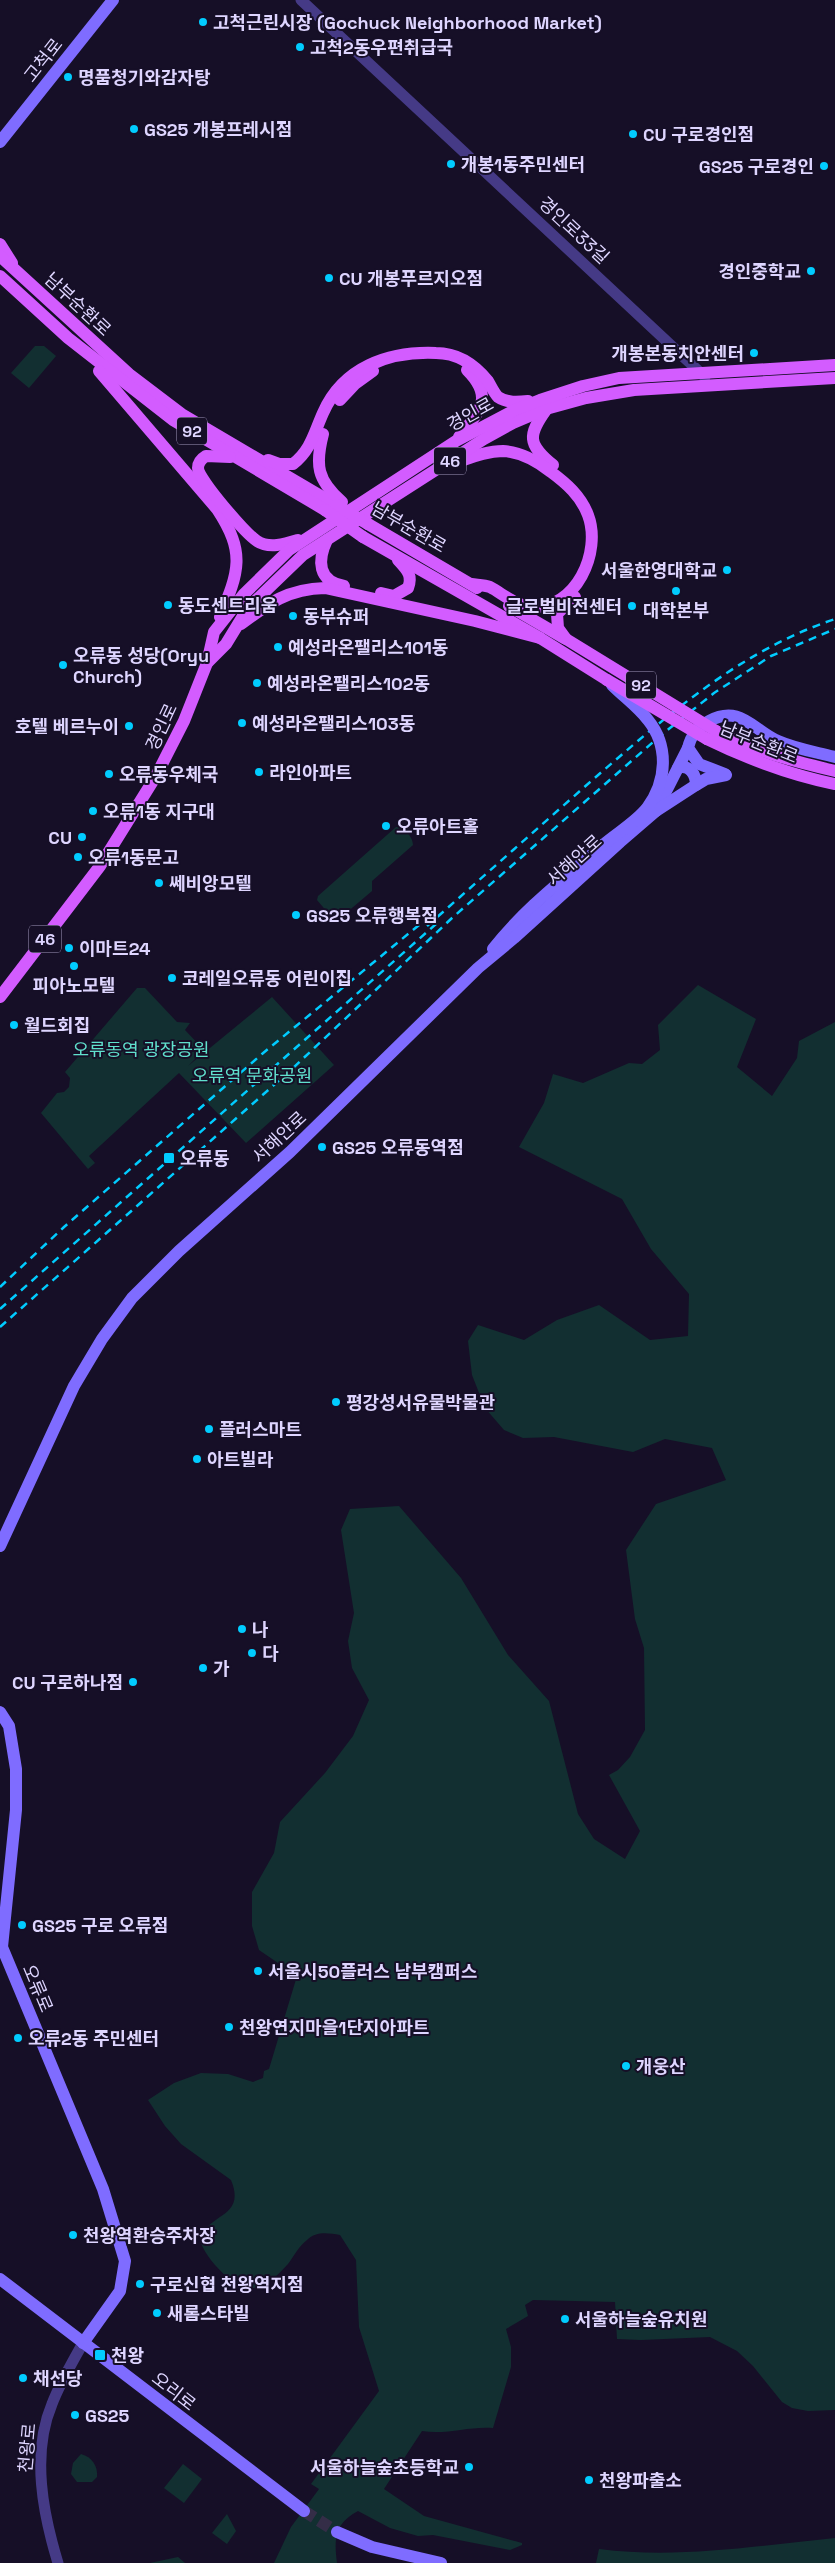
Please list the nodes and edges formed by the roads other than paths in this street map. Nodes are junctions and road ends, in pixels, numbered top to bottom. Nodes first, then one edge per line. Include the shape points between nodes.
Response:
1 (113, 0) edge
2 (301, 0) edge
3 (0, 142) edge
4 (0, 244) edge
5 (0, 256) edge
6 (15, 270) junction
7 (0, 276) edge
8 (68, 338) junction
9 (835, 365) edge
10 (700, 372) junction
11 (835, 378) edge
12 (712, 384) junction
13 (543, 405) junction
14 (456, 441) junction
15 (238, 453) junction
16 (438, 468) junction
17 (334, 506) junction
18 (308, 537) junction
19 (327, 540) junction
20 (392, 553) junction
21 (471, 584) junction
22 (232, 630) junction
23 (214, 632) junction
24 (540, 638) junction
25 (566, 639) junction
26 (207, 663) junction
27 (607, 680) junction
28 (711, 735) junction
29 (688, 748) junction
30 (835, 757) edge
31 (678, 768) junction
32 (835, 770) edge
33 (798, 777) junction
34 (696, 784) junction
35 (835, 784) edge
36 (835, 792) edge
37 (656, 811) junction
38 (478, 968) junction
39 (0, 997) edge
40 (0, 1546) edge
41 (0, 1712) edge
42 (0, 2279) edge
43 (83, 2343) junction
44 (304, 2511) tunnel mouth
45 (337, 2532) tunnel mouth
46 (58, 2563) edge
47 (441, 2563) edge

1 - 3 main road, 고척로
2 - 10 street, 경인로33길
4 - 6 main road
5 - 6 main road, 남부순환로 / 92
6 - 15 main road, 남부순환로 / 92 via 129,374
7 - 8 main road, 남부순환로 / 92
8 - 15 main road, 남부순환로 / 92 via 173,420
8 - 23 main road via 126,401 230,528 238,565
9 - 10 main road, 경인로 / 46
10 - 12 street, 경인로33길
10 - 13 main road, 경인로 / 46 via 619,378 583,386
11 - 12 main road, 경인로 / 46
12 - 13 main road, 경인로 / 46 via 634,390
13 - 14 main road, 경인로 / 46 via 515,410
13 - 15 main road via 498,397 474,366 457,357 442,353 399,354 365,366 349,377 324,411 311,446 293,464 279,464
13 - 16 main road, 경인로 / 46
13 - 25 main road via 532,434 533,444 582,493 594,512 597,528 595,565 587,582 557,614 556,622
14 - 17 main road via 482,407 483,396 479,386 465,369 440,360 422,358 400,361 368,373 342,398 332,413 319,450 317,464
14 - 18 main road, 경인로 / 46
15 - 17 main road, 남부순환로 / 92
15 - 18 main road via 206,456 200,460 199,473 222,504 257,541 279,546
16 - 19 main road, 경인로 / 46
16 - 21 main road via 488,453 503,451 522,455 564,482 588,515 591,528 588,562 572,590 561,599 530,608 488,586
17 - 20 main road, 남부순환로 / 92, bridge via 363,536
17 - 21 main road, 남부순환로 / 92, bridge
18 - 23 main road, 경인로 / 46 via 274,563
19 - 20 main road via 319,564 328,580 394,596 408,588 411,579 409,572
19 - 22 main road, 경인로 / 46 via 283,572 248,608
20 - 24 main road, 남부순환로 / 92
21 - 25 main road, 남부순환로 / 92
22 - 24 main road via 281,596 325,588
22 - 26 main road, 경인로 / 46 via 226,644
23 - 26 main road, 경인로 / 46
24 - 27 main road, 남부순환로 / 92
25 - 28 main road, 남부순환로 / 92, bridge
26 - 39 main road, 경인로 / 46 via 184,721 148,789 100,866
27 - 28 main road, 남부순환로 / 92, bridge
27 - 38 main road, bridge via 649,721 660,741 664,756 658,790 646,809 509,928
28 - 32 main road, 남부순환로 / 92 via 781,758
28 - 33 main road, 남부순환로 / 92 via 739,755
29 - 30 main road via 691,737 701,725 724,715 746,720 788,745
29 - 31 main road
29 - 34 main road via 699,764 726,775
31 - 34 main road via 688,768 696,778
31 - 37 main road
33 - 35 main road, 남부순환로 / 92
33 - 36 main road
34 - 37 main road
37 - 38 main road, 서해안로
38 - 40 main road, 서해안로 via 290,1152 179,1251 132,1298 74,1386
41 - 43 main road, 오류로 via 9,1726 16,1769 16,1810 2,1947 93,2164 125,2261 120,2290
42 - 43 main road, 오리로
43 - 44 main road, 오리로
43 - 46 street, 천왕로 via 51,2406 42,2456 43,2499
45 - 47 main road via 372,2547

